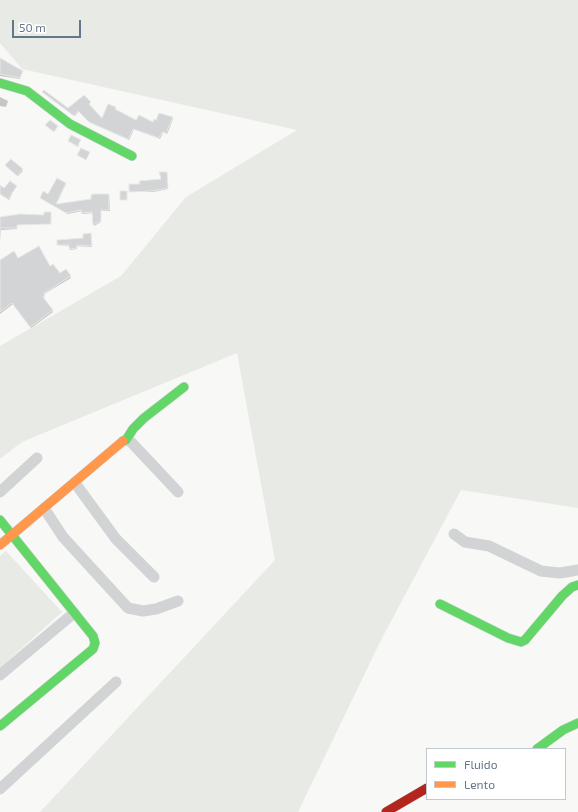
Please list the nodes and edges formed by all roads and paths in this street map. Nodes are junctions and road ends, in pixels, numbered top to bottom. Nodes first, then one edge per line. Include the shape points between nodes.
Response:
1 (0, 83) edge
2 (132, 156) dead end
3 (184, 387) dead end
4 (126, 440) junction
5 (37, 458) dead end
6 (75, 483) junction
7 (0, 492) edge
8 (178, 492) dead end
9 (44, 508) junction
10 (0, 520) edge
11 (454, 534) dead end
12 (11, 536) junction
13 (0, 545) edge
14 (578, 570) edge
15 (154, 577) dead end
16 (578, 586) edge
17 (178, 601) dead end
18 (440, 604) dead end
19 (74, 613) junction
20 (0, 675) edge
21 (116, 682) dead end
22 (578, 723) edge
23 (0, 726) edge
24 (538, 748) edge
25 (426, 789) edge
26 (0, 790) edge
27 (386, 812) edge

1 - 2 street via 27,92 70,124
3 - 4 street via 144,418
4 - 6 street
4 - 8 street via 131,442
5 - 7 street
6 - 9 street
6 - 15 street via 116,539
9 - 12 street
9 - 17 street via 63,537 128,608 143,611
10 - 12 street
11 - 14 street via 465,542 489,546 541,572 560,573
12 - 13 street
12 - 19 street
16 - 18 street via 572,587 562,596 521,642
19 - 20 street
19 - 23 street via 93,636 93,649
21 - 26 street
22 - 24 street via 563,730
25 - 27 street

